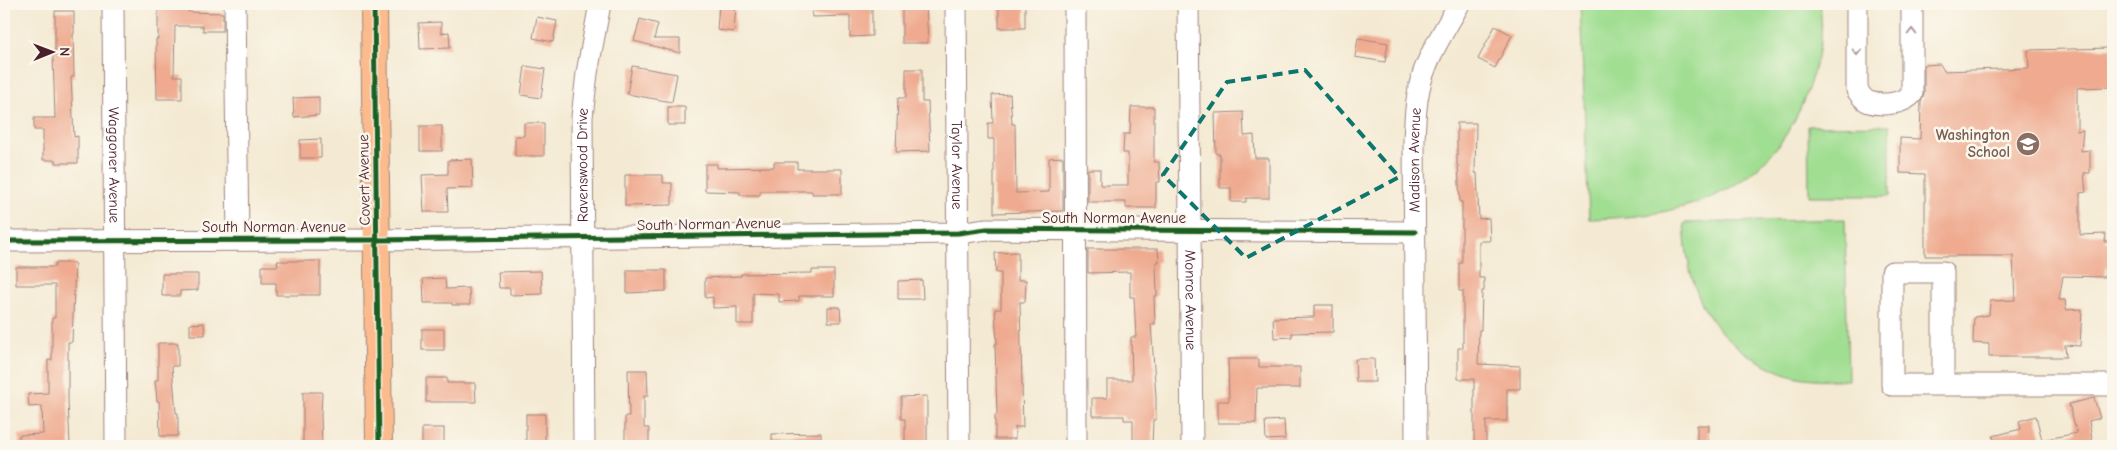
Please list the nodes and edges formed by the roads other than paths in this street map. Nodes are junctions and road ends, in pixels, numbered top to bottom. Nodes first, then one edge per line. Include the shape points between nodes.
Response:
1 (113, 4) edge
2 (235, 4) edge
3 (374, 4) edge
4 (600, 4) edge
5 (956, 4) edge
6 (1075, 4) edge
7 (1188, 4) edge
8 (1459, 4) edge
9 (1857, 4) edge
10 (1912, 4) edge
11 (1075, 231) junction
12 (1190, 232) junction
13 (1415, 232) junction
14 (958, 233) junction
15 (582, 238) junction
16 (238, 239) junction
17 (115, 240) junction
18 (377, 240) junction
19 (4, 241) edge
20 (1943, 385) junction
21 (2113, 385) edge
22 (116, 446) edge
23 (379, 446) edge
24 (584, 446) edge
25 (960, 446) edge
26 (1076, 446) edge
27 (1192, 446) edge
28 (1416, 446) edge

1 - 17 street, Waggoner Avenue
2 - 16 street
3 - 18 main road, Covert Avenue
4 - 15 street, Ravenswood Drive via 583,101
5 - 14 street, Taylor Avenue
6 - 11 street
7 - 12 street, Monroe Avenue
8 - 13 street, Madison Avenue via 1419,87 1414,140
9 -> 10 street via 1857,90 1868,102 1880,103 1900,102 1912,94
11 - 12 street, South Norman Avenue
11 - 14 street, South Norman Avenue via 987,230
11 - 26 street
12 - 13 street, South Norman Avenue
12 - 27 street, Monroe Avenue
13 - 28 street, Madison Avenue
14 - 15 street, South Norman Avenue
14 - 25 street, Taylor Avenue
15 - 18 street, South Norman Avenue
15 - 24 street, Ravenswood Drive
16 - 17 street, South Norman Avenue
16 - 18 street, South Norman Avenue
17 - 19 street, South Norman Avenue
17 - 22 street, Waggoner Avenue
18 - 23 main road, Covert Avenue
20 - 20 street via 1892,385 1892,272 1943,272
20 - 21 street

